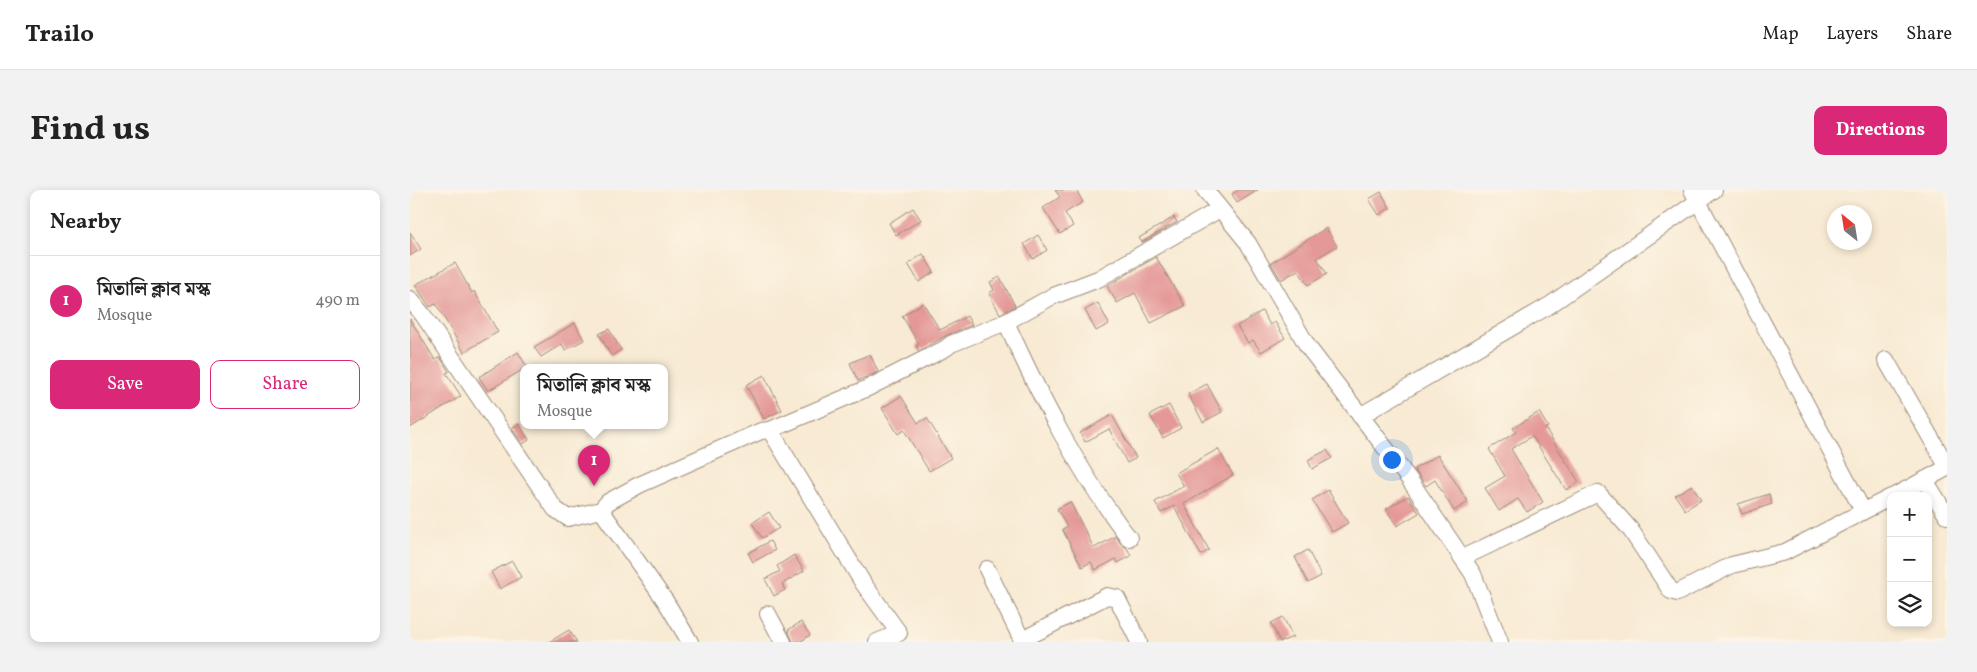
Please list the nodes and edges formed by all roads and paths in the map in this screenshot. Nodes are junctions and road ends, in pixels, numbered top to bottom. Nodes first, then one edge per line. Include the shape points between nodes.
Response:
1 (1205, 190) edge
2 (1714, 190) edge
3 (1695, 195) edge
4 (1220, 209) junction
5 (410, 299) edge
6 (1006, 322) junction
7 (1886, 360) dead end
8 (1360, 416) junction
9 (770, 430) junction
10 (1947, 467) edge
11 (1925, 480) junction
12 (1900, 492) edge
13 (1887, 499) edge
14 (601, 510) junction
15 (1863, 512) junction
16 (1947, 516) edge
17 (1129, 538) dead end
18 (1462, 558) junction
19 (987, 569) dead end
20 (768, 614) dead end
21 (690, 642) edge
22 (783, 642) edge
23 (877, 642) edge
24 (1139, 642) edge
25 (1500, 642) edge

1 - 4 street
2 - 3 street
3 - 8 street via 1550,305
3 - 15 street
4 - 6 street via 1098,279 1051,297
4 - 8 street via 1248,243 1308,347
5 - 14 street via 555,509 568,518
6 - 9 street via 950,344 868,388
6 - 17 street via 1046,405 1104,506
7 - 10 street
8 - 18 street via 1409,479
9 - 14 street via 761,431 639,485 608,502
9 - 23 street via 863,583 899,633
10 - 11 street
11 - 12 street
11 - 16 street
13 - 15 street
14 - 21 street
15 - 18 street via 1785,552 1732,565 1677,592 1670,591 1630,529 1598,493
18 - 25 street via 1473,574
19 - 24 street via 1022,640 1107,596 1117,598
20 - 22 street

